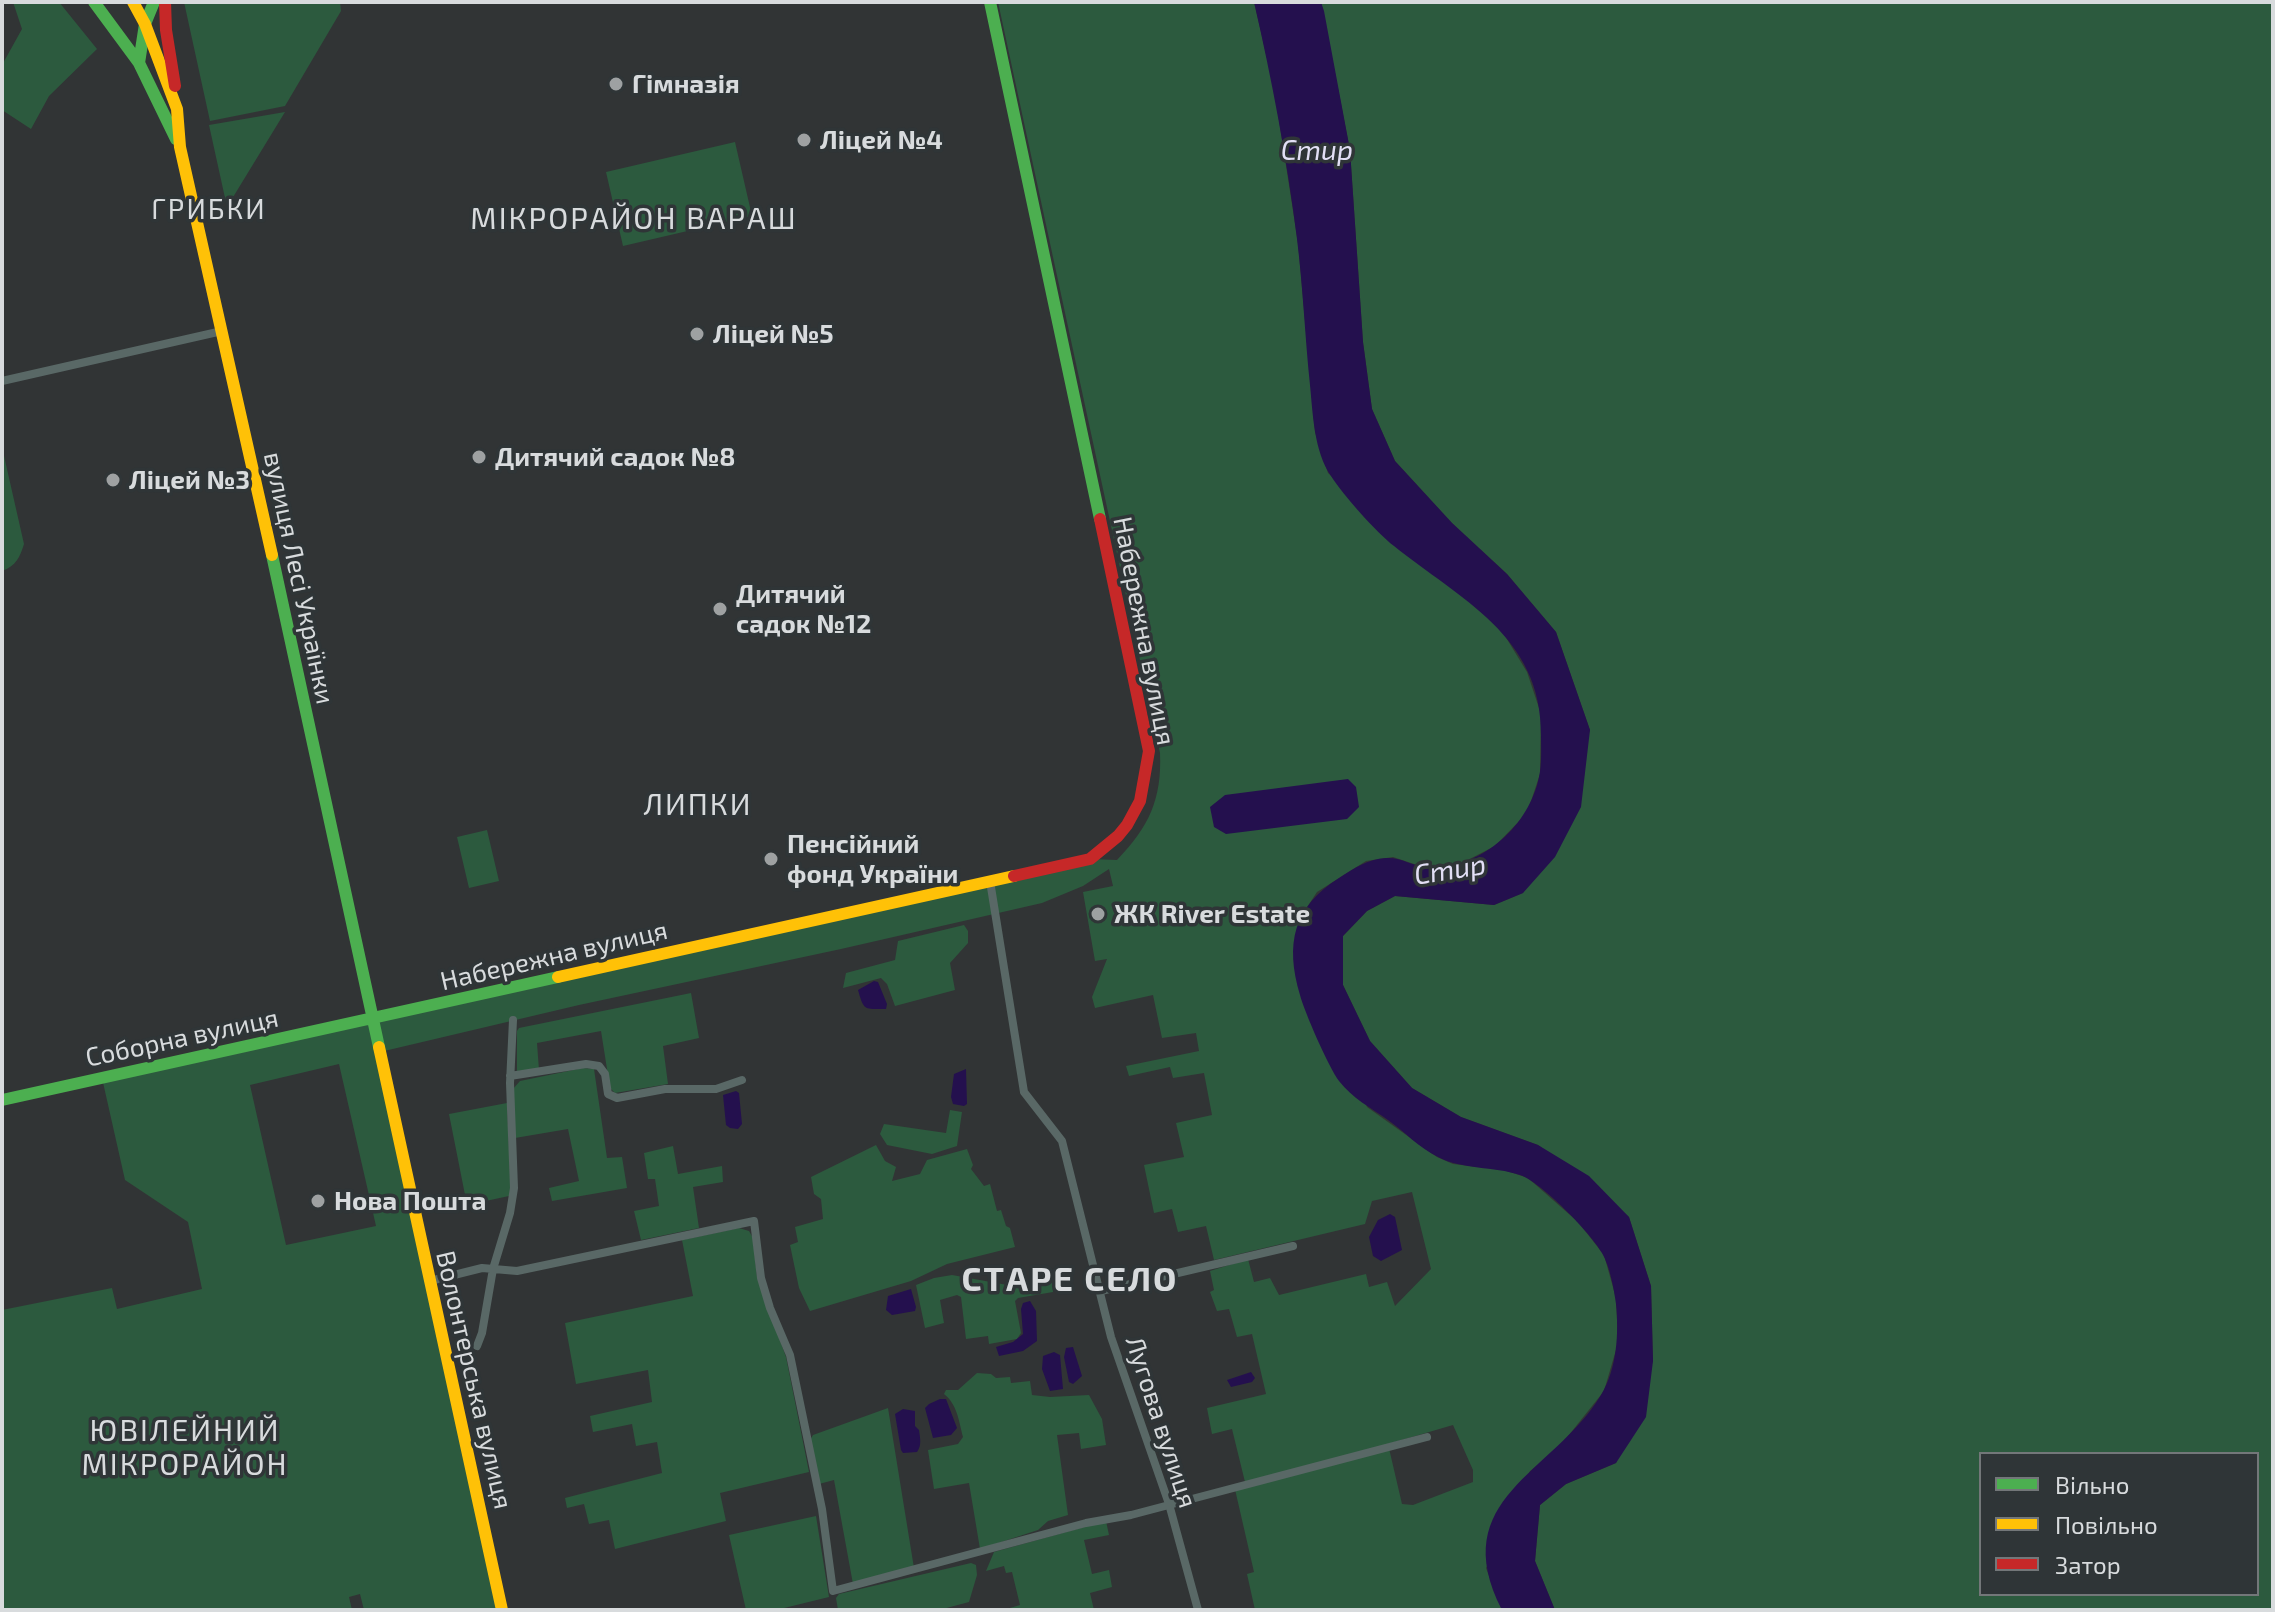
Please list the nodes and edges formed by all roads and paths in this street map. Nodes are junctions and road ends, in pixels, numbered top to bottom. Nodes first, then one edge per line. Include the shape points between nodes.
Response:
1 (94, 2) edge
2 (133, 2) edge
3 (154, 2) edge
4 (165, 2) edge
5 (990, 2) edge
6 (145, 24) junction
7 (139, 63) junction
8 (177, 109) junction
9 (180, 147) junction
10 (222, 331) junction
11 (2, 381) edge
12 (990, 881) junction
13 (372, 1018) junction
14 (513, 1020) dead end
15 (510, 1076) junction
16 (742, 1080) dead end
17 (2, 1100) edge
18 (1293, 1246) dead end
19 (493, 1269) junction
20 (430, 1281) junction
21 (1101, 1291) junction
22 (477, 1346) dead end
23 (1427, 1437) dead end
24 (1169, 1504) junction
25 (502, 1610) edge
26 (1198, 1610) edge

1 - 7 street
2 - 6 street
3 - 6 street
4 - 8 street
5 - 12 street, Набережна вулиця via 1149,751 1145,787 1131,823 1113,843 1090,859
6 - 7 street
6 - 8 street
7 - 9 street
8 - 9 street
9 - 10 street, вулиця Лесі Українки
10 - 11 street
10 - 13 street, вулиця Лесі Українки
12 - 13 street, Набережна вулиця
12 - 21 street, Лугова вулиця via 1024,1092 1062,1141
13 - 17 street, Соборна вулиця
13 - 20 street, Волонтерська вулиця
14 - 15 street
15 - 16 street via 599,1066 608,1094 617,1098 665,1089 716,1089
15 - 19 street via 514,1188
18 - 21 street
19 - 20 street
19 - 22 street
19 - 24 street via 517,1271 754,1221 761,1278 793,1371 833,1591
20 - 25 street, Волонтерська вулиця
21 - 24 street, Лугова вулиця via 1111,1337
23 - 24 street
24 - 26 street, Лугова вулиця

